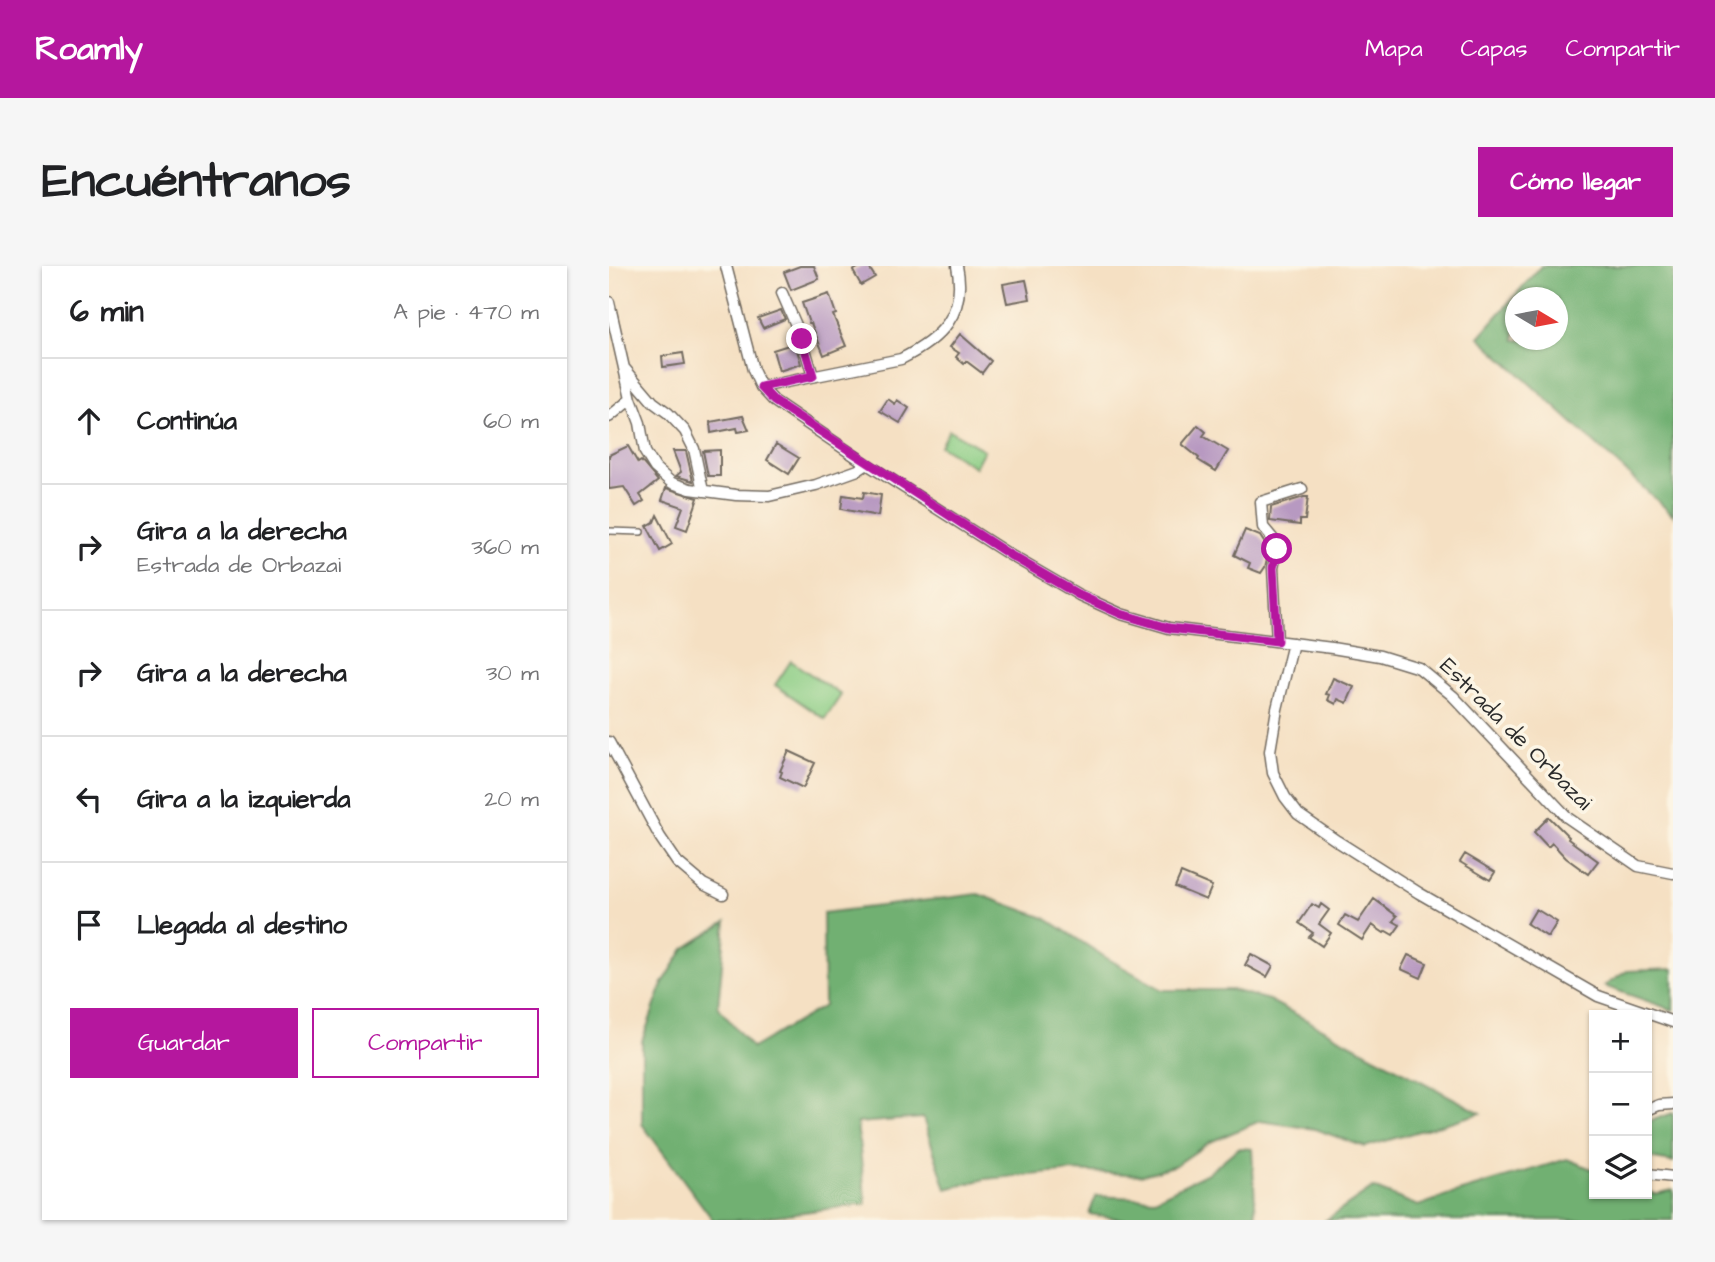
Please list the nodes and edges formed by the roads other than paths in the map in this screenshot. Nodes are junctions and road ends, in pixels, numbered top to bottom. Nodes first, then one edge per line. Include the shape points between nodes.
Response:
1 (726, 266) edge
2 (957, 266) edge
3 (782, 293) dead end
4 (609, 302) edge
5 (625, 369) junction
6 (813, 376) junction
7 (761, 387) junction
8 (631, 399) junction
9 (609, 417) edge
10 (867, 464) junction
11 (1302, 489) dead end
12 (703, 491) junction
13 (609, 531) edge
14 (641, 532) dead end
15 (1277, 641) junction
16 (1293, 643) junction
17 (609, 742) edge
18 (1673, 873) edge
19 (723, 894) dead end
20 (1673, 1022) edge
21 (1673, 1104) edge
22 (1652, 1108) edge
23 (1652, 1175) edge
24 (1673, 1177) edge

1 - 7 street, Estrada de Orbazai
2 - 6 street via 957,303 937,338 901,359
3 - 6 street
4 - 5 street
5 - 8 street
5 - 12 street via 685,430
6 - 7 street
7 - 10 street, Estrada de Orbazai via 774,401
8 - 9 street
8 - 12 street via 645,452 655,468 672,483
10 - 12 street via 787,494
10 - 15 street, Estrada de Orbazai via 1010,555 1121,614 1169,628
11 - 15 street via 1261,502 1263,527 1277,549 1273,568
13 - 14 lane
15 - 16 street, Estrada de Orbazai
16 - 18 street, Estrada de Orbazai via 1380,656 1419,668 1453,696 1568,818 1638,866
16 - 20 street via 1270,751 1273,773 1299,814 1419,892 1598,996
17 - 19 street via 677,862
21 - 22 street
23 - 24 street

